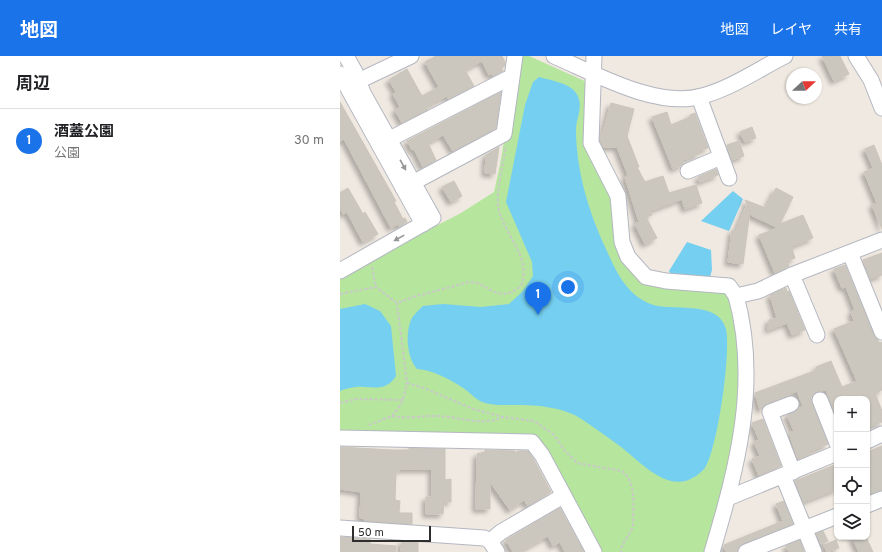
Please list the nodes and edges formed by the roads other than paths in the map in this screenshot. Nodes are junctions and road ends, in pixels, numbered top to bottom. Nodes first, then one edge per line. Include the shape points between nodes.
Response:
1 (346, 56) edge
2 (411, 56) edge
3 (515, 56) edge
4 (554, 56) edge
5 (594, 56) edge
6 (785, 56) edge
7 (856, 56) edge
8 (593, 73) junction
9 (876, 77) edge
10 (511, 80) junction
11 (347, 83) edge
12 (699, 97) junction
13 (882, 108) edge
14 (384, 142) junction
15 (722, 157) junction
16 (688, 171) dead end
17 (729, 178) dead end
18 (408, 185) junction
19 (882, 240) edge
20 (850, 253) junction
21 (340, 271) edge
22 (792, 275) junction
23 (736, 296) junction
24 (882, 332) edge
25 (817, 335) dead end
26 (820, 400) dead end
27 (791, 404) dead end
28 (882, 434) edge
29 (834, 435) edge
30 (340, 438) edge
31 (870, 439) edge
32 (834, 454) edge
33 (788, 474) junction
34 (563, 496) junction
35 (728, 498) junction
36 (882, 499) edge
37 (870, 504) edge
38 (834, 517) edge
39 (340, 528) edge
40 (804, 528) junction
41 (494, 546) edge
42 (594, 552) edge
43 (712, 552) edge
44 (746, 552) edge
45 (814, 552) edge

1 - 11 street
2 - 11 street
3 - 10 street
4 - 8 street
5 - 8 street
6 - 12 street
7 - 9 street
8 - 12 street via 658,98 674,100
8 - 23 street via 591,143 618,196 622,242 628,257 646,276 666,281 729,286
9 - 13 street
10 - 14 street via 507,79
10 - 18 street via 504,134
11 - 14 street via 363,93
12 - 15 street
14 - 18 street
15 - 16 street
15 - 17 street
18 -> 21 street via 428,221
19 - 20 street
20 - 22 street
20 - 24 street
22 - 23 street via 758,291
22 - 25 street
23 - 35 street via 745,334 747,374 738,460
26 - 29 street
27 - 33 street via 770,412
28 - 31 street
30 - 34 street via 532,442 538,448
32 - 33 street
33 - 35 street
33 - 40 street
34 - 41 street via 501,532
34 - 42 street
35 - 43 street
36 - 37 street
38 - 40 street
39 - 41 street via 484,538
40 - 44 street
40 - 45 street

